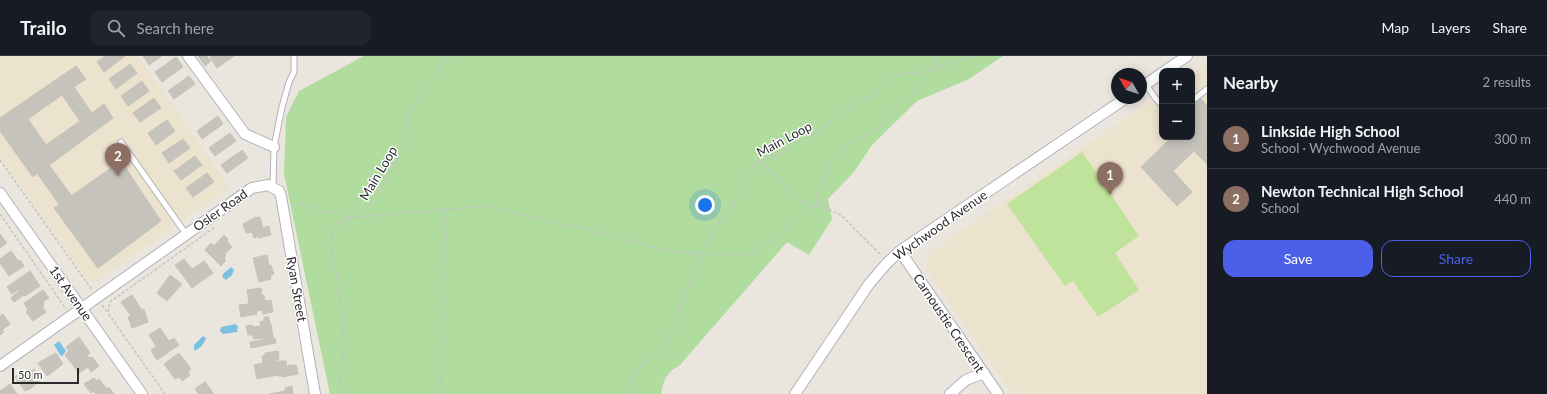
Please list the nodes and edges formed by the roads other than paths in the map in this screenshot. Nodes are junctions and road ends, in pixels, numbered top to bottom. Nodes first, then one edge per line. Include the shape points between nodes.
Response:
1 (188, 56) edge
2 (294, 56) edge
3 (1187, 56) edge
4 (1170, 68) edge
5 (1159, 75) edge
6 (1147, 83) edge
7 (1207, 89) edge
8 (1147, 90) edge
9 (1195, 99) edge
10 (1159, 102) edge
11 (1117, 104) edge
12 (121, 142) dead end
13 (274, 147) junction
14 (273, 186) junction
15 (0, 193) edge
16 (4, 206) edge
17 (186, 234) junction
18 (900, 251) junction
19 (81, 308) junction
20 (0, 366) edge
21 (984, 373) junction
22 (142, 394) edge
23 (315, 394) edge
24 (795, 394) edge
25 (950, 394) edge
26 (998, 394) edge

1 - 13 street via 245,134
2 - 13 lane via 294,72 289,82
3 - 4 street
5 - 6 street
7 - 9 lane
8 - 10 lane
11 - 18 street, Wychwood Avenue
12 - 17 lane
13 - 14 lane
14 - 17 street, Osler Road via 252,188
14 - 23 street, Ryan Street via 281,196
15 - 16 street, 1st Avenue
16 - 19 street, 1st Avenue
17 - 19 street, Osler Road
18 - 21 street, Carnoustie Crescent
18 - 24 street, Wychwood Avenue via 869,284
19 - 20 street, Osler Road
19 - 22 street, 1st Avenue
21 - 25 street via 966,380
21 - 26 street, Carnoustie Crescent

